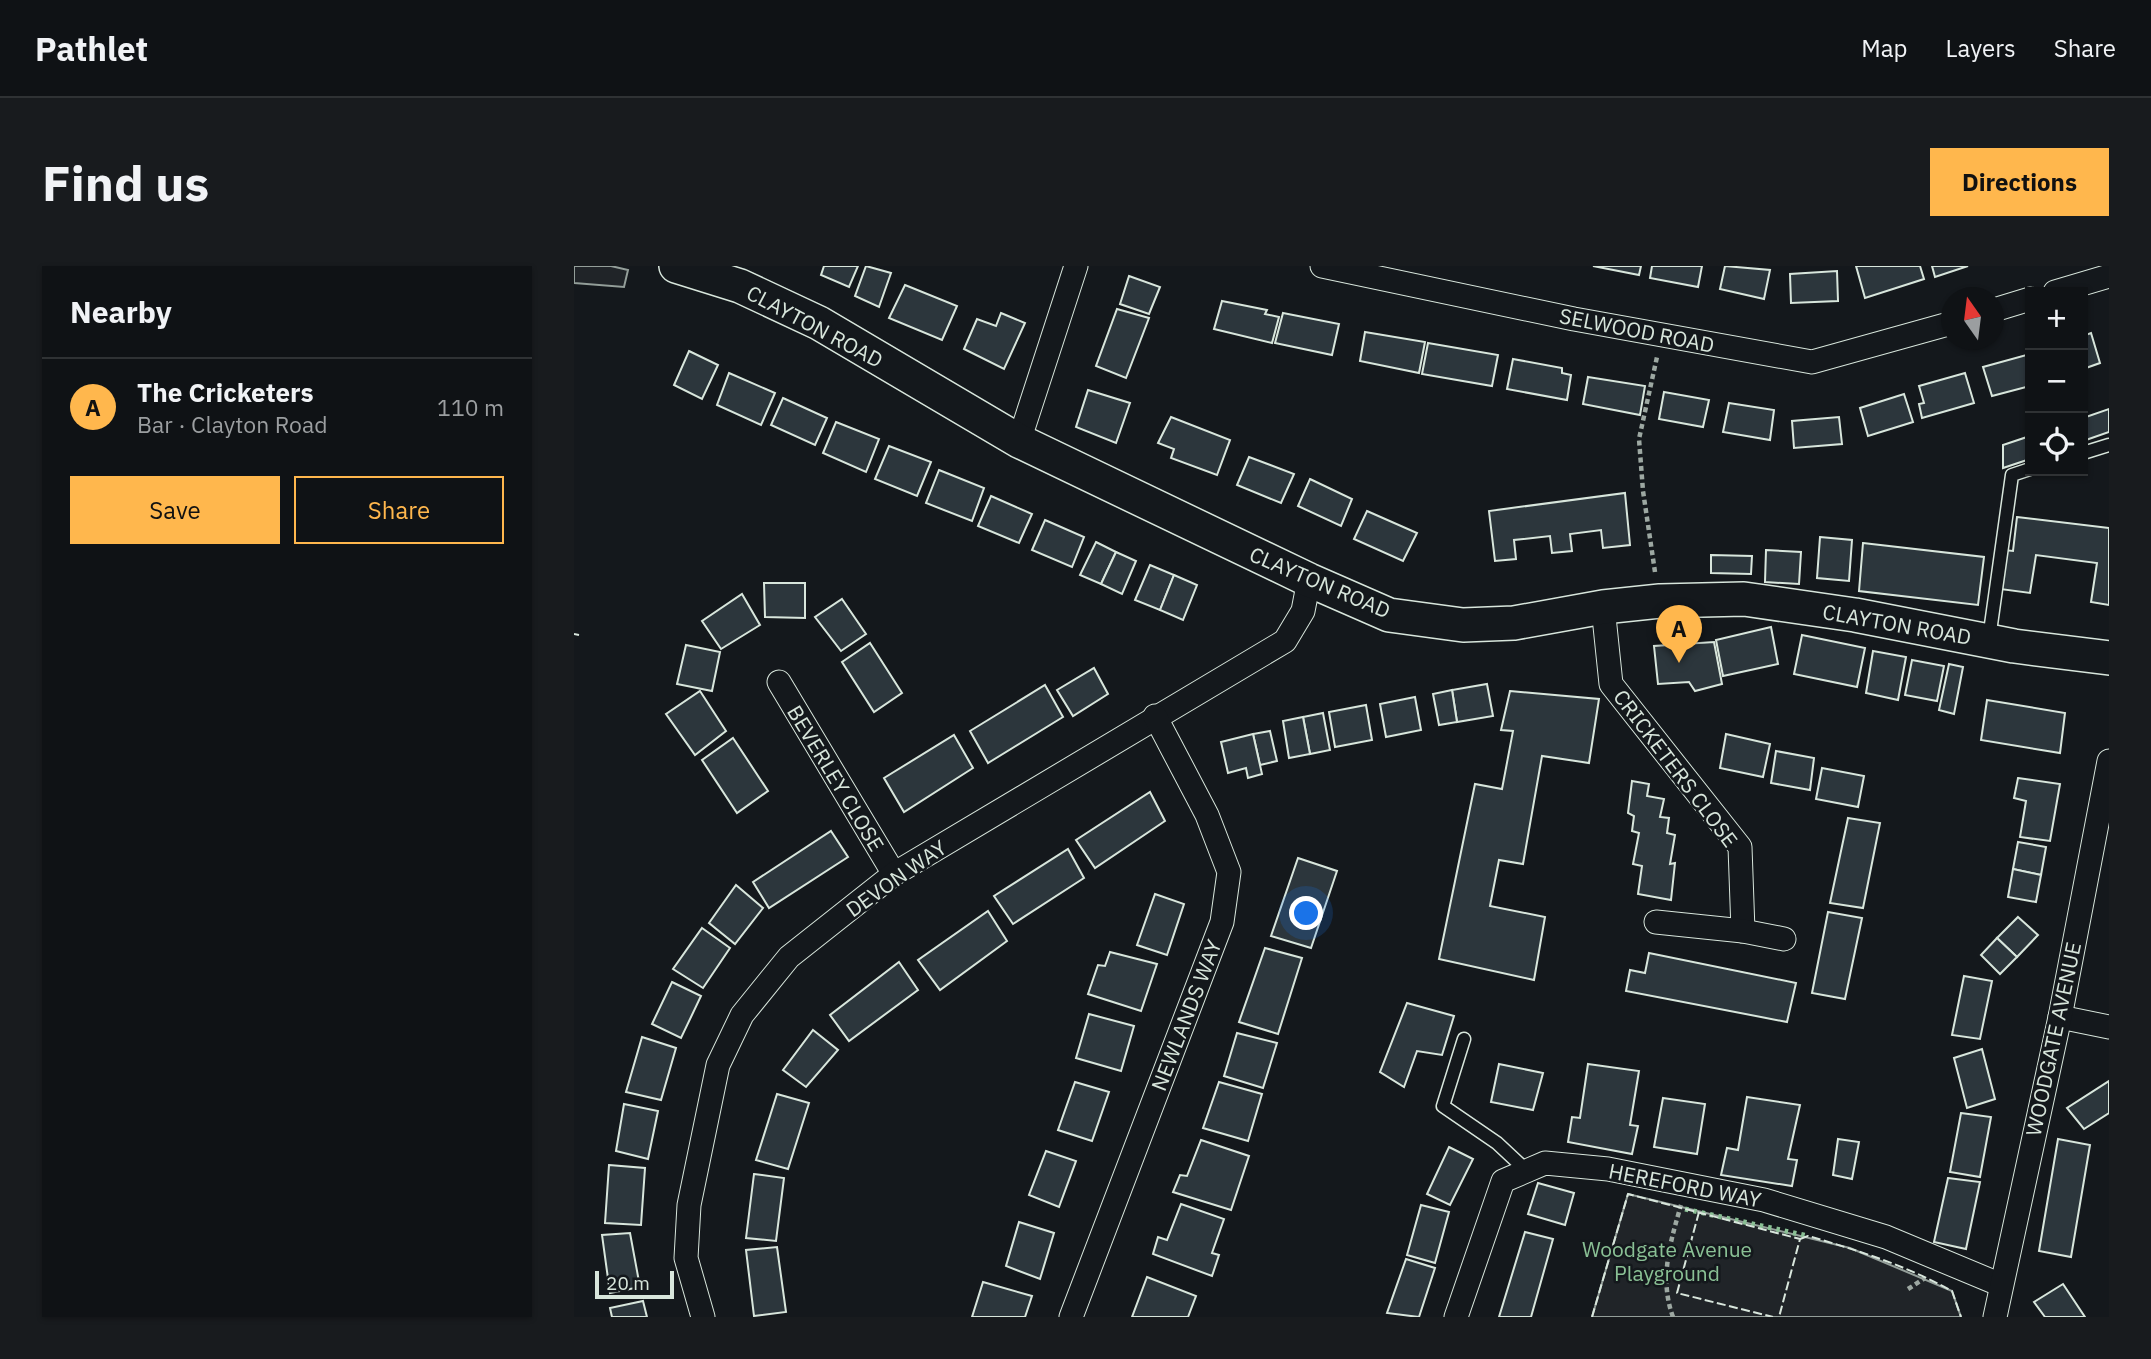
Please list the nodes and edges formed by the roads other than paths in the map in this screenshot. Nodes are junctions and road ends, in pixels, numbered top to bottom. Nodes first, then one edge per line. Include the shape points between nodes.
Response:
1 (676, 266) edge
2 (1076, 266) edge
3 (1321, 266) edge
4 (723, 273) edge
5 (2109, 276) edge
6 (2072, 287) edge
7 (2025, 300) edge
8 (2004, 307) edge
9 (1941, 326) edge
10 (1019, 441) junction
11 (2109, 444) edge
12 (2088, 451) edge
13 (2025, 471) edge
14 (1309, 580) junction
15 (1603, 607) junction
16 (1989, 641) junction
17 (2109, 658) edge
18 (779, 682) dead end
19 (1155, 716) junction
20 (2109, 761) edge
21 (894, 874) junction
22 (1656, 922) dead end
23 (1743, 931) junction
24 (1784, 939) dead end
25 (2060, 1017) junction
26 (2109, 1027) edge
27 (1464, 1040) dead end
28 (1527, 1171) junction
29 (2001, 1285) junction
30 (703, 1317) edge
31 (1070, 1317) edge
32 (1456, 1317) edge
33 (1994, 1317) edge

1 - 4 street, CLAYTON ROAD
2 - 10 street
3 - 9 street, SELWOOD ROAD via 1812,362
4 - 10 street, CLAYTON ROAD via 819,323
5 - 6 street
7 - 8 street
10 - 14 street, CLAYTON ROAD
11 - 12 lane
13 - 16 lane via 2012,475
14 - 15 street, CLAYTON ROAD via 1389,615 1463,625 1514,623
14 - 19 street, DEVON WAY via 1303,611 1285,640
15 - 16 street, CLAYTON ROAD via 1744,599
15 - 23 street, CRICKETERS CLOSE via 1611,684 1740,847
16 - 17 street, CLAYTON ROAD
18 - 21 street, BEVERLEY CLOSE
19 - 21 street, DEVON WAY
19 - 31 street, NEWLANDS WAY via 1207,815 1228,872 1222,922
20 - 25 street, WOODGATE AVENUE
21 - 30 street, DEVON WAY via 789,957 742,1015 718,1065 689,1205 687,1258
22 - 23 street
23 - 24 street
25 - 26 street
25 - 29 street, WOODGATE AVENUE
27 - 28 lane via 1443,1105
28 - 29 street, HEREFORD WAY via 1545,1163 1608,1169 1764,1200 1885,1237
28 - 32 street, HEREFORD WAY via 1503,1181
29 - 33 street, WOODGATE AVENUE

